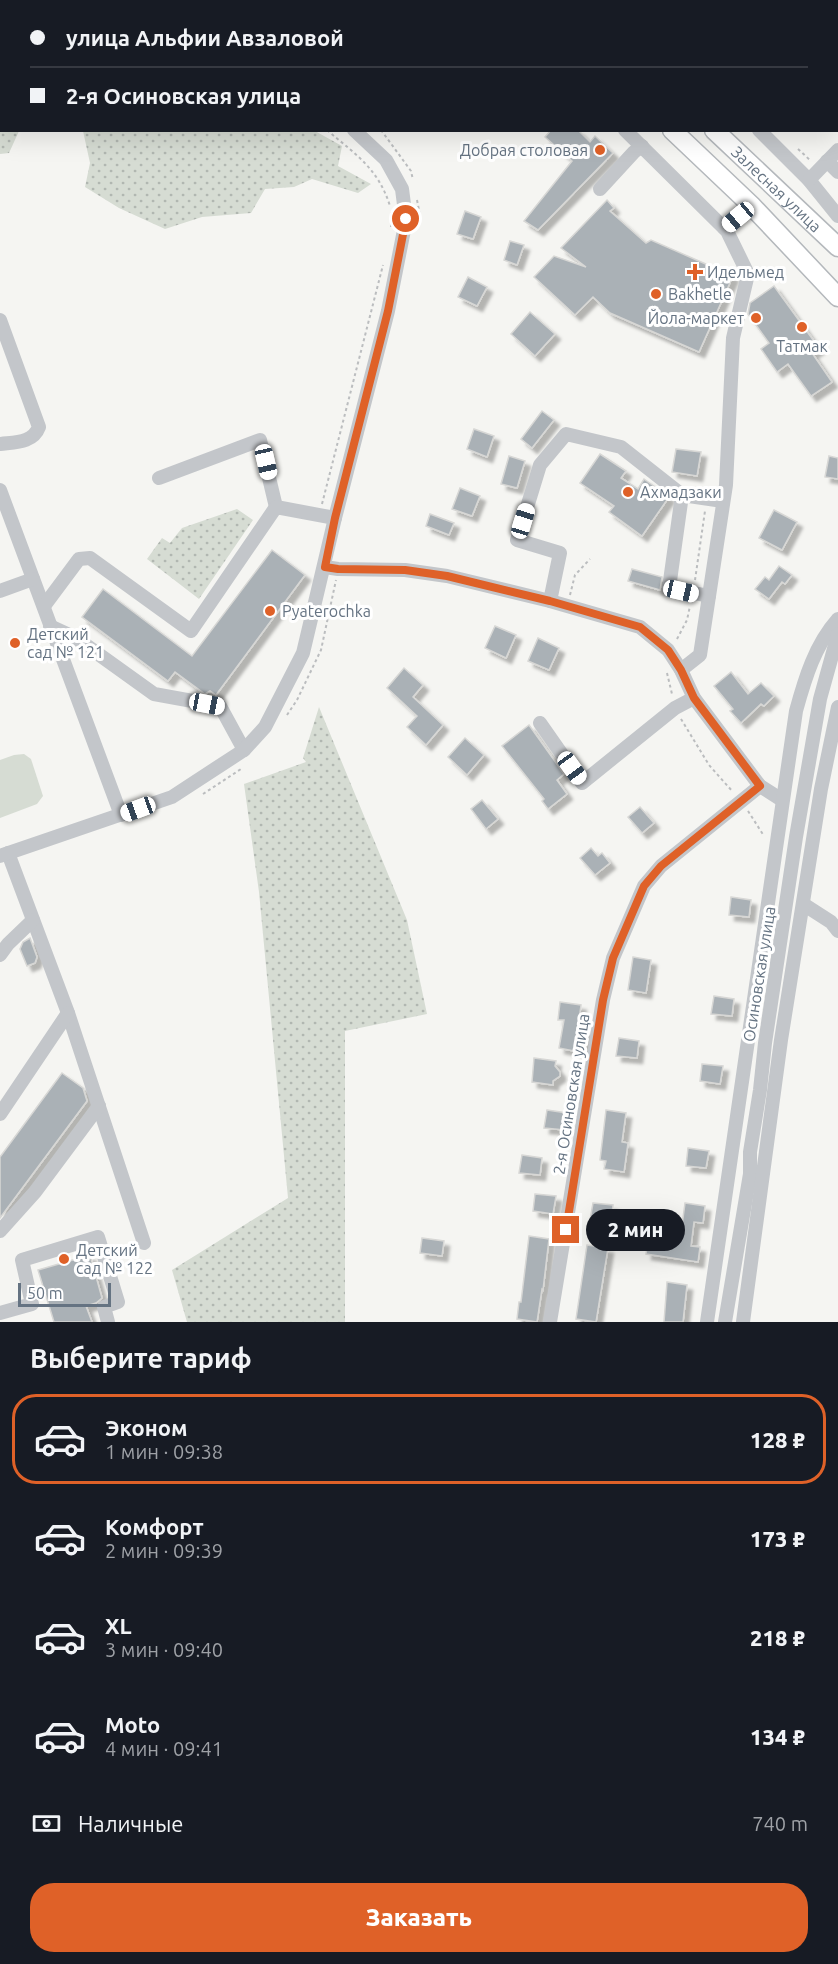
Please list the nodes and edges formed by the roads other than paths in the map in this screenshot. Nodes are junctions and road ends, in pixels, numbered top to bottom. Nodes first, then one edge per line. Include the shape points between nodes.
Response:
1 (356, 132) edge
2 (627, 132) edge
3 (674, 132) edge
4 (716, 132) edge
5 (761, 132) edge
6 (642, 146) junction
7 (838, 150) edge
8 (823, 165) junction
9 (838, 172) edge
10 (809, 180) junction
11 (600, 189) dead end
12 (751, 205) junction
13 (838, 216) edge
14 (724, 228) junction
15 (838, 248) edge
16 (838, 297) edge
17 (0, 320) edge
18 (0, 444) edge
19 (159, 478) dead end
20 (0, 490) edge
21 (682, 495) junction
22 (723, 501) junction
23 (276, 507) junction
24 (335, 518) junction
25 (331, 568) junction
26 (33, 579) junction
27 (2, 585) edge
28 (709, 596) junction
29 (550, 601) junction
30 (44, 606) junction
31 (838, 619) edge
32 (51, 626) junction
33 (838, 634) edge
34 (681, 670) junction
35 (694, 698) junction
36 (838, 706) edge
37 (540, 723) dead end
38 (244, 750) junction
39 (760, 786) junction
40 (782, 800) junction
41 (121, 815) junction
42 (4, 854) edge
43 (803, 904) junction
44 (33, 920) junction
45 (838, 931) edge
46 (3, 946) edge
47 (68, 1013) junction
48 (99, 1106) junction
49 (0, 1114) edge
50 (729, 1164) junction
51 (750, 1174) junction
52 (0, 1231) edge
53 (144, 1243) dead end
54 (0, 1313) edge
55 (108, 1322) edge
56 (550, 1322) edge
57 (707, 1322) edge
58 (725, 1322) edge
59 (743, 1322) edge

1 - 24 street via 386,160 402,189 406,219 388,311
2 - 6 street
3 - 12 main road, Залесная улица
4 - 15 main road, Залесная улица
5 - 10 street, Залесная улица
6 - 11 street
6 - 14 street
7 - 8 street
8 - 9 street
8 - 10 street
10 - 13 street, Залесная улица
12 - 14 street
12 - 16 main road, Залесная улица
14 - 22 street via 748,274 733,338
17 - 18 street via 39,427 36,435 27,440
19 - 23 street via 260,440
20 - 26 street
21 - 22 street
21 - 28 street via 669,588
21 - 29 street via 621,447 566,434 540,465 517,540 560,553
22 - 28 street
23 - 24 street
23 - 30 street via 191,631 90,558 79,560
24 - 25 street
25 - 29 street via 405,570 447,576
25 - 38 street via 303,653 265,727
26 - 27 street
26 - 30 street
28 - 34 street via 700,655
29 - 34 street via 640,627 668,650
30 - 32 street
31 - 40 street via 818,648 806,676 796,711
32 - 38 street via 76,638 154,694 220,706
32 - 41 street
33 - 51 street, Осиновская улица via 820,699 796,837
34 - 35 street
35 - 37 street via 675,708 582,783
35 - 39 street
36 - 43 street, Осиновская улица
38 - 41 street via 171,797
39 - 40 street
39 - 56 street, 2-я Осиновская улица via 661,866 644,886 613,958
40 - 50 street
41 - 42 street
42 - 44 street
43 - 45 street
43 - 59 street, Осиновская улица
44 - 46 street
44 - 47 street
47 - 48 street
47 - 49 street
48 - 52 street via 35,1192
48 - 53 street
50 - 51 street
50 - 57 street
51 - 58 street, Осиновская улица
54 - 55 street via 32,1304 22,1260 98,1237 118,1302 104,1308

